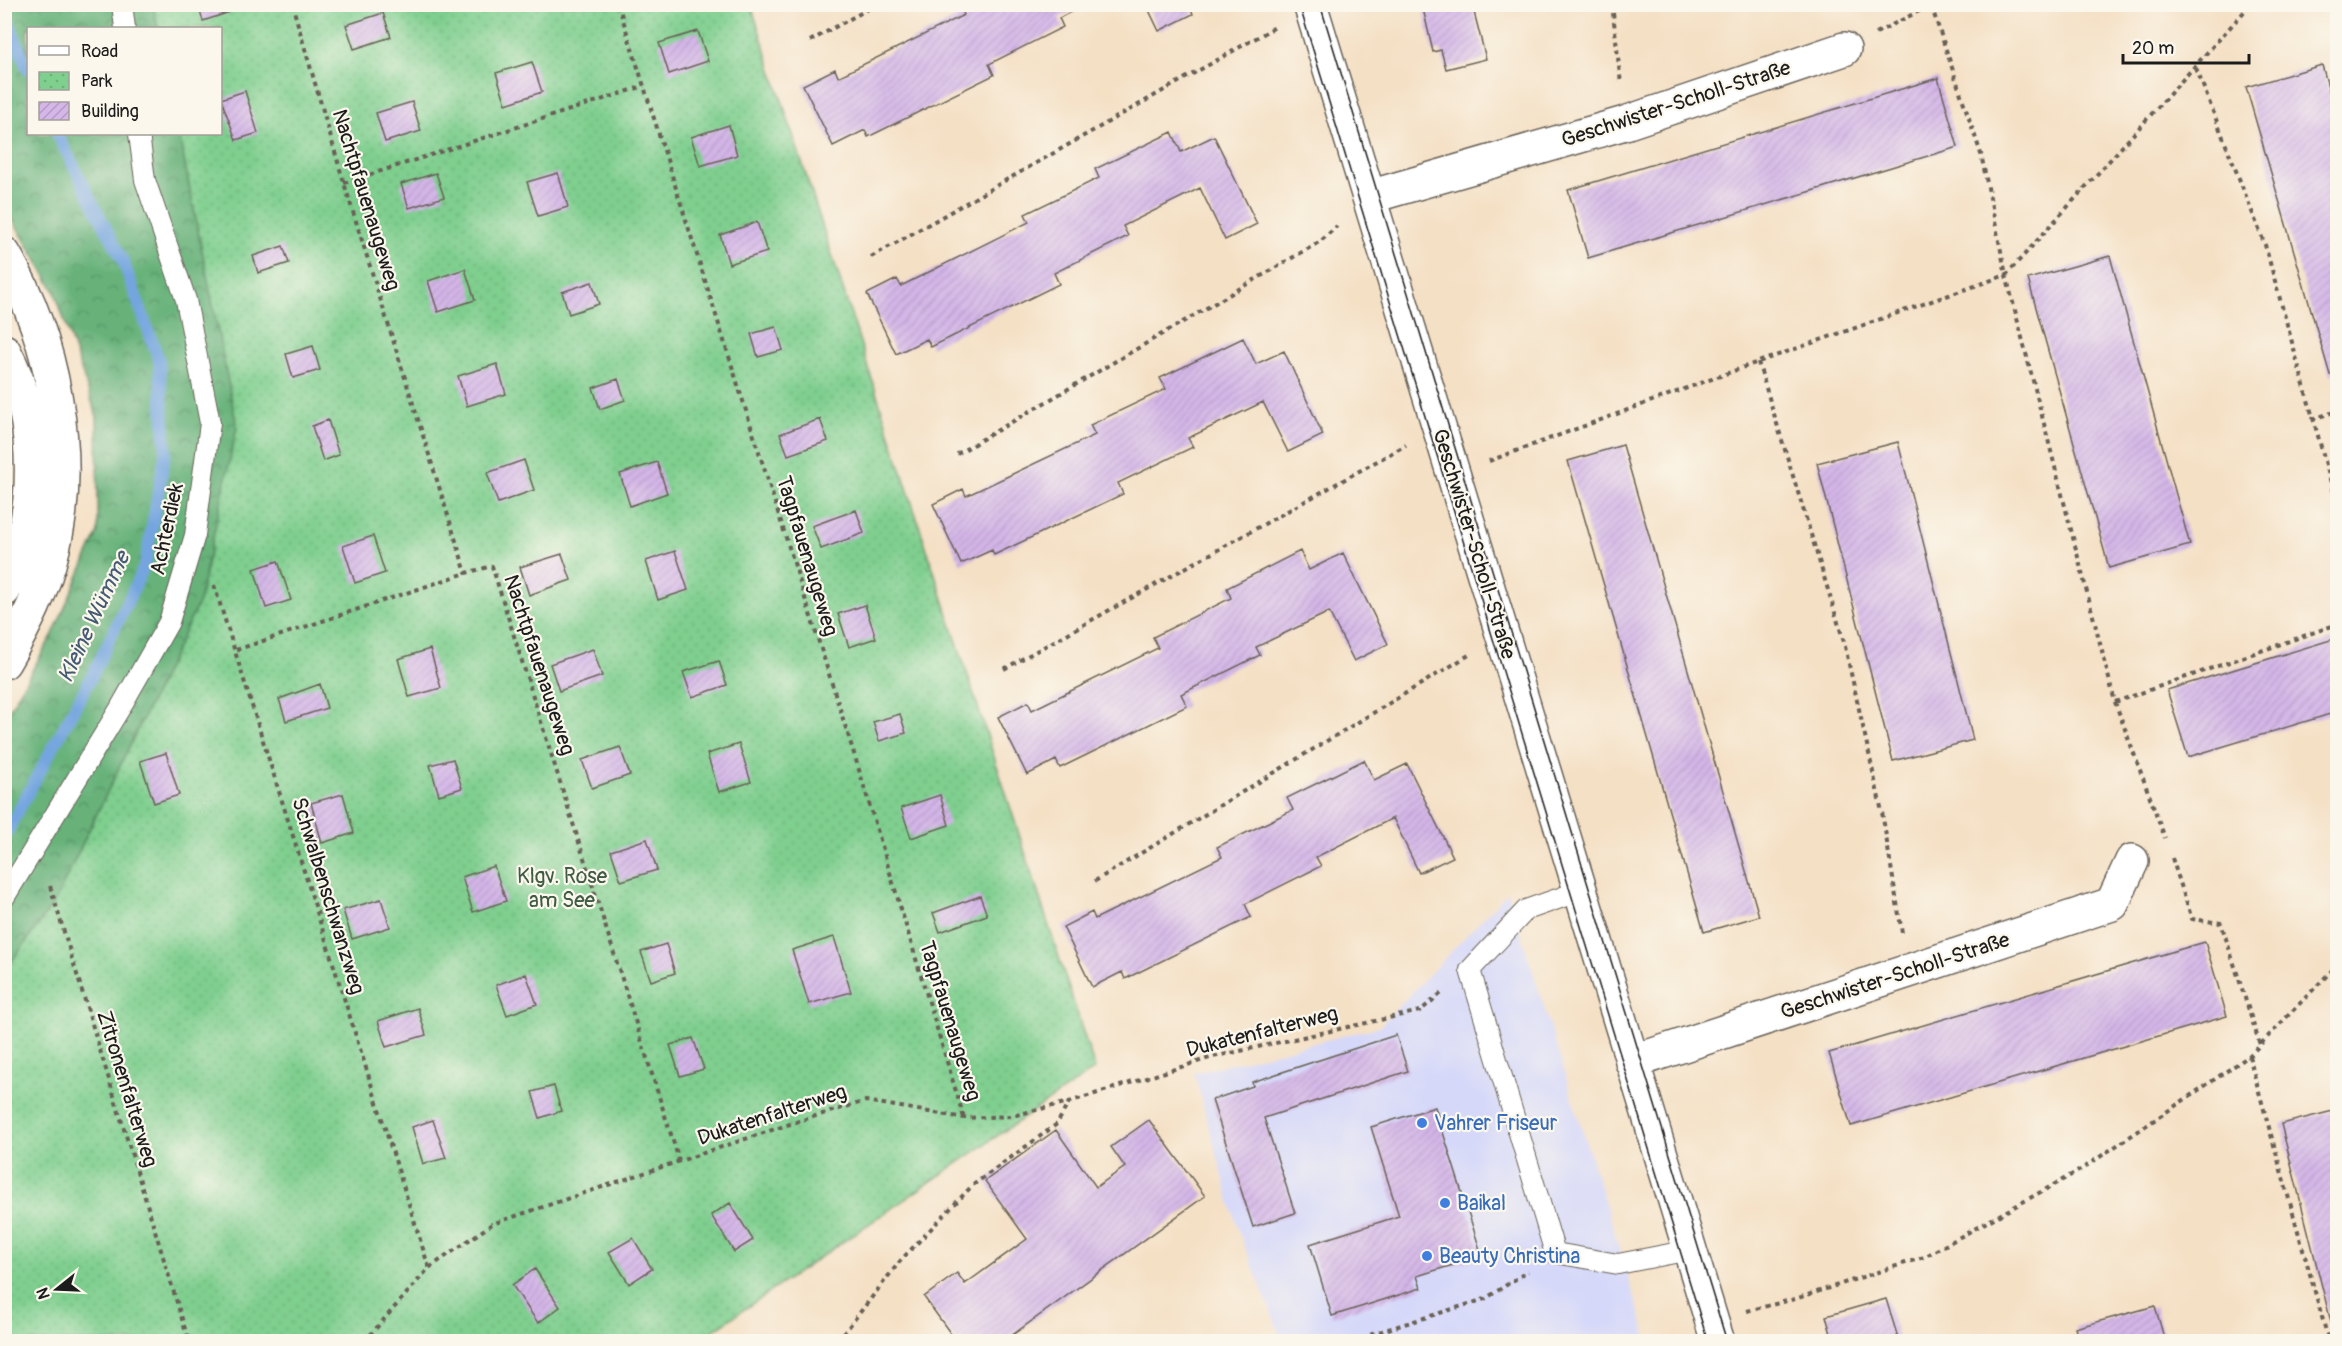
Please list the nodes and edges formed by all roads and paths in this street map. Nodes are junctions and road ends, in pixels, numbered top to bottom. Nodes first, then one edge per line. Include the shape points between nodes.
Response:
1 (122, 4) edge
2 (292, 4) edge
3 (618, 4) edge
4 (877, 4) edge
5 (1612, 4) edge
6 (2251, 4) edge
7 (1310, 5) edge
8 (1931, 5) edge
9 (125, 27) edge
10 (810, 41) dead end
11 (1844, 49) joint
12 (2196, 68) junction
13 (644, 86) junction
14 (1625, 123) junction
15 (139, 135) edge
16 (344, 183) junction
17 (1369, 197) junction
18 (4, 254) edge
19 (871, 257) dead end
20 (2006, 275) junction
21 (4, 351) edge
22 (1758, 362) junction
23 (2337, 411) edge
24 (2312, 419) junction
25 (1438, 427) junction
26 (957, 454) dead end
27 (1484, 463) dead end
28 (2337, 508) edge
29 (195, 535) junction
30 (466, 573) junction
31 (4, 590) edge
32 (2337, 624) edge
33 (236, 650) junction
34 (1477, 650) dead end
35 (4, 662) edge
36 (1004, 669) dead end
37 (2115, 702) junction
38 (38, 844) junction
39 (2169, 850) junction
40 (2132, 861) joint
41 (1095, 881) dead end
42 (1580, 891) junction
43 (4, 898) edge
44 (2337, 964) edge
45 (1470, 970) junction
46 (1909, 972) junction
47 (2260, 1045) junction
48 (2249, 1056) junction
49 (1632, 1062) junction
50 (1069, 1102) junction
51 (964, 1118) junction
52 (680, 1160) junction
53 (1690, 1250) junction
54 (1555, 1253) junction
55 (429, 1268) junction
56 (1714, 1331) edge
57 (840, 1340) edge
58 (189, 1341) edge
59 (364, 1341) edge
60 (835, 1341) edge
61 (1371, 1341) edge
62 (2329, 1341) edge

1 - 9 lane
2 - 16 path, Nachtpfauenaugeweg
3 - 13 path, Tagpfauenaugeweg
4 - 10 path
5 - 14 path
6 - 12 path
7 - 17 main road, Geschwister-Scholl-Straße
7 - 19 path via 1259,38
8 - 11 path
8 - 20 path via 1981,154
11 - 14 main road, Geschwister-Scholl-Straße
12 - 20 path
12 - 24 path via 2265,245
13 - 16 path
13 - 51 path, Tagpfauenaugeweg
14 - 17 main road, Geschwister-Scholl-Straße
15 - 29 lane, Achterdiek via 145,180 186,300 210,423
16 - 30 path, Nachtpfauenaugeweg
17 - 25 main road, Geschwister-Scholl-Straße
17 - 26 path via 1321,241
18 - 35 main road via 41,340 52,381 62,465 61,508 53,550 23,630
20 - 22 path
20 - 37 path
21 - 31 main road via 29,429 32,467 30,505 22,542
22 - 27 path
22 - 46 path via 1844,642 1882,812
23 - 24 path
24 - 28 path
25 - 36 path
25 - 42 main road, Geschwister-Scholl-Straße
29 - 33 path, Schwalbenschwanzweg
29 - 38 lane, Achterdiek via 169,622
30 - 33 path
30 - 52 path, Nachtpfauenaugeweg via 492,566
32 - 37 path
33 - 55 path, Schwalbenschwanzweg
34 - 41 path
37 - 39 path
38 - 43 lane, Achterdiek
38 - 58 path, Zitronenfalterweg
39 - 40 path
39 - 47 path via 2192,919 2221,922
40 - 46 main road, Geschwister-Scholl-Straße via 2112,904
42 - 45 lane via 1526,910
42 - 49 main road, Geschwister-Scholl-Straße
44 - 47 path
45 - 50 path, Dukatenfalterweg via 1420,1011 1213,1057
45 - 54 lane
46 - 49 main road, Geschwister-Scholl-Straße
47 - 48 path
48 - 56 path via 2082,1169 1924,1257 1795,1299
48 - 62 path
49 - 53 main road, Geschwister-Scholl-Straße
50 - 51 path, Dukatenfalterweg via 1012,1116
50 - 57 path via 1057,1124 973,1185 901,1260
51 - 52 path, Dukatenfalterweg via 866,1101
52 - 55 path, Dukatenfalterweg via 492,1224
53 - 54 lane via 1618,1264
53 - 56 main road, Geschwister-Scholl-Straße
54 - 61 path via 1485,1299 1370,1335
55 - 59 path, Dukatenfalterweg
57 - 60 path

